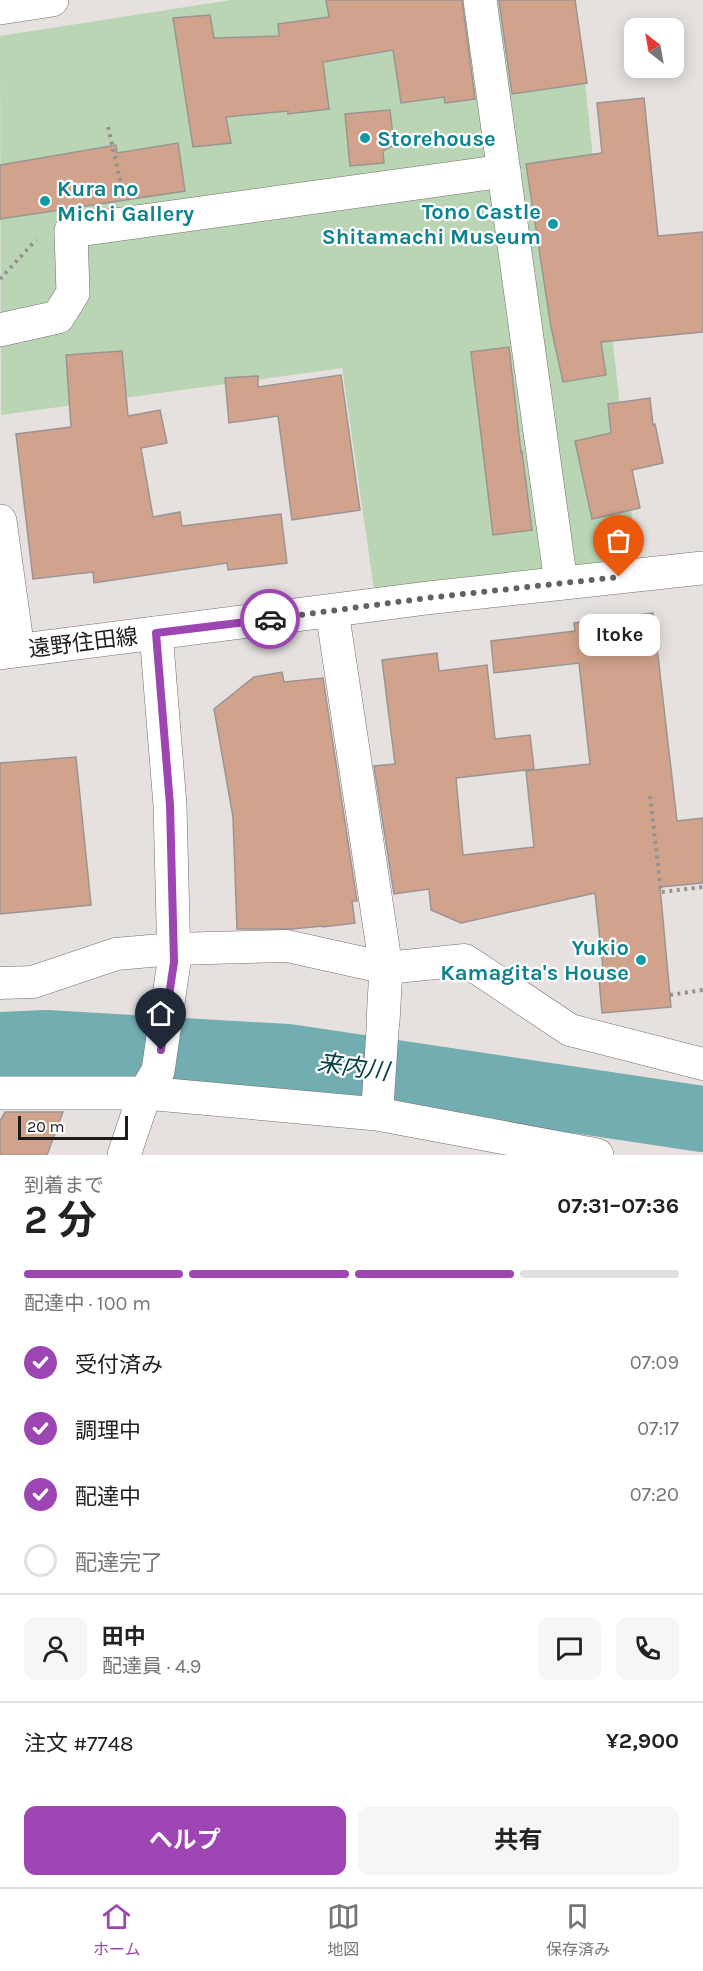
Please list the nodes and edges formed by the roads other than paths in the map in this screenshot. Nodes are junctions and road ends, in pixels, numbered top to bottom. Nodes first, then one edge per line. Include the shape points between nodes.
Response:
1 (52, 0) edge
2 (480, 0) edge
3 (0, 8) edge
4 (504, 171) junction
5 (0, 330) edge
6 (0, 521) edge
7 (703, 568) edge
8 (561, 583) junction
9 (332, 611) junction
10 (156, 633) junction
11 (9, 651) edge
12 (173, 956) junction
13 (386, 968) junction
14 (0, 983) edge
15 (382, 1022) joint
16 (703, 1064) edge
17 (151, 1082) junction
18 (0, 1093) edge
19 (377, 1114) junction
20 (124, 1155) edge
21 (597, 1155) edge

1 - 3 street
2 - 4 street
4 - 5 street via 71,231 73,293 58,317
4 - 8 street
6 - 11 street
7 - 8 street, 遠野住田線
8 - 9 street, 遠野住田線
9 - 10 street, 遠野住田線
9 - 13 street
10 - 11 street, 遠野住田線
10 - 12 street via 170,805
12 - 13 street via 286,946
12 - 14 street via 116,954 33,982
12 - 17 street
13 - 15 street
13 - 16 street via 465,960 570,1030
15 - 19 street
17 - 18 street
17 - 19 street
17 - 20 street
19 - 21 street

